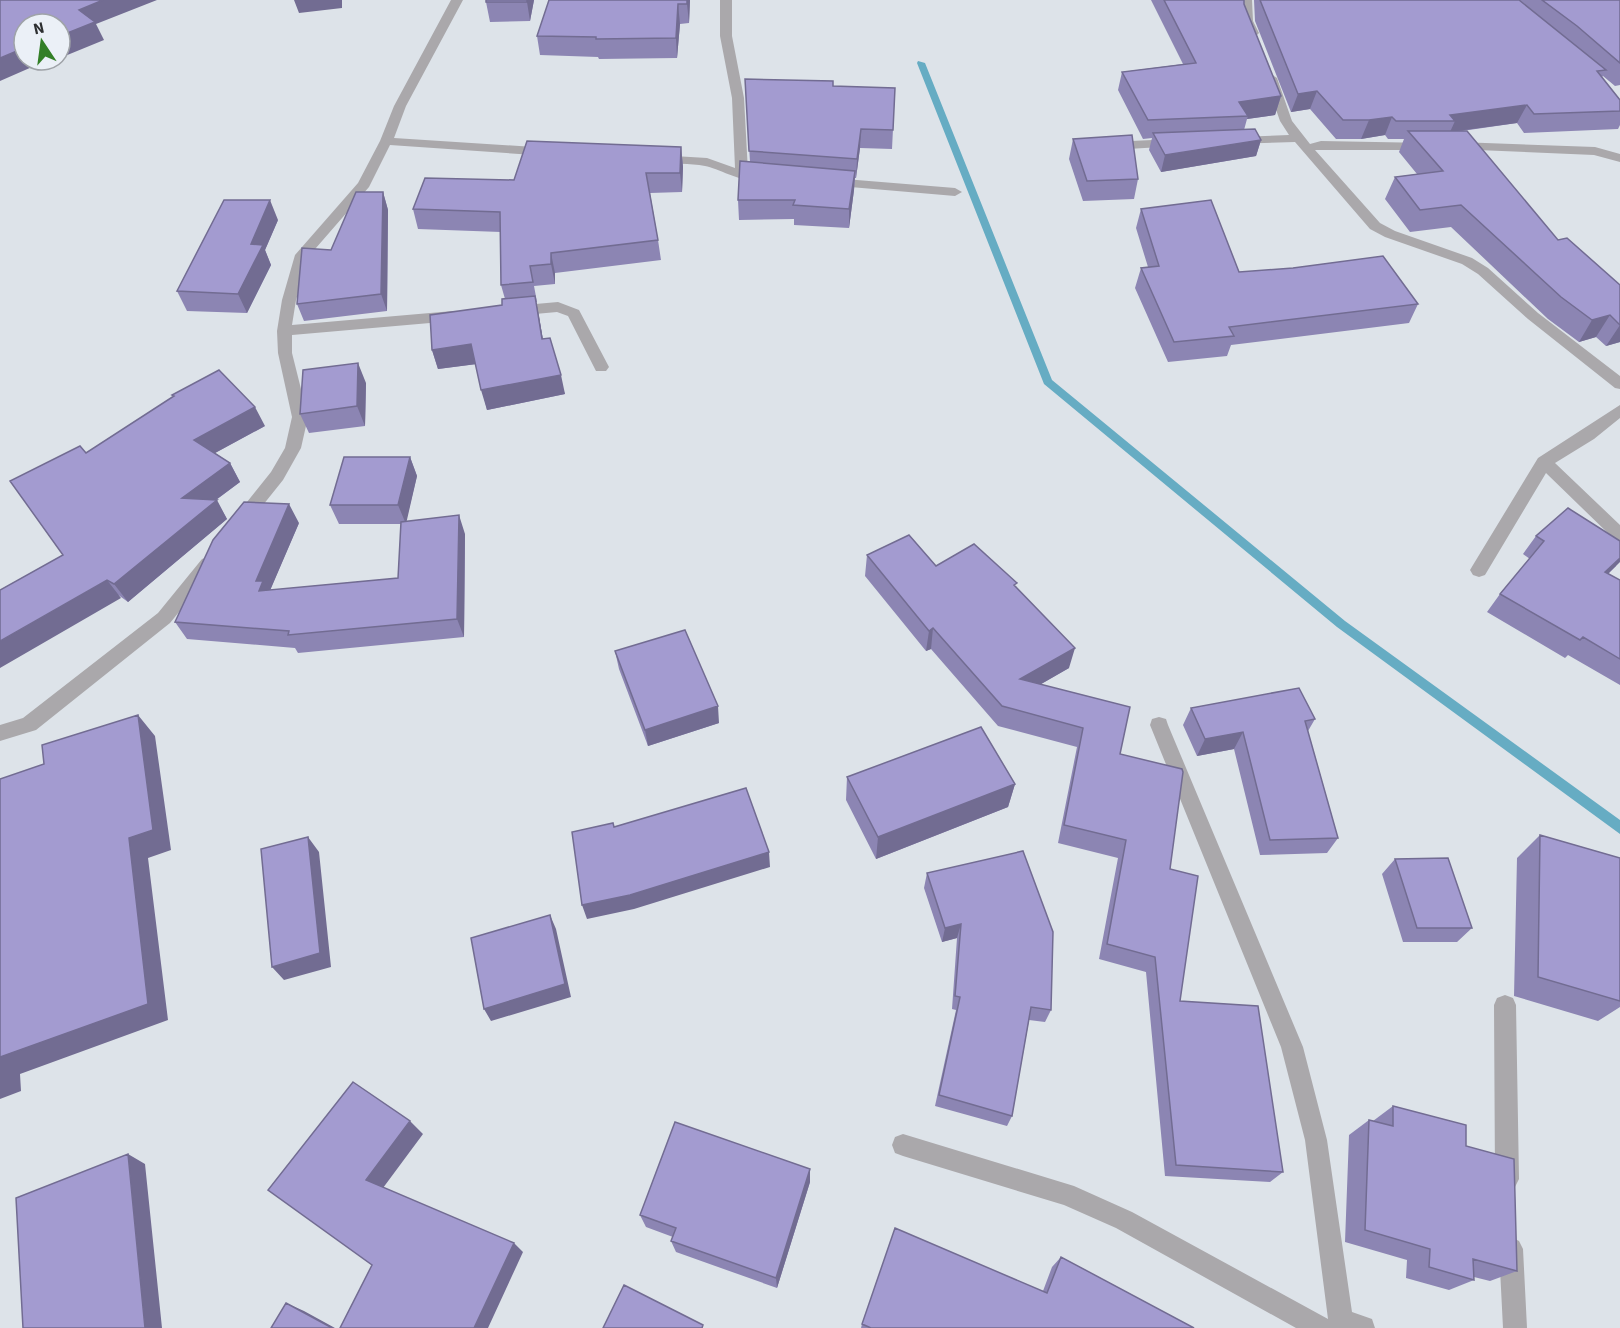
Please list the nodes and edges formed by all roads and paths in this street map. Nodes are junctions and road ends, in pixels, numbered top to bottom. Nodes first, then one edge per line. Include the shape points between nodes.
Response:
1 (457, 0) edge
2 (726, 0) edge
3 (1246, 0) edge
4 (1259, 46) edge
5 (1267, 67) edge
6 (386, 141) junction
7 (1219, 141) edge
8 (1185, 143) edge
9 (1302, 143) junction
10 (1094, 147) edge
11 (565, 153) edge
12 (648, 158) edge
13 (1620, 158) edge
14 (742, 175) junction
15 (777, 178) edge
16 (813, 181) edge
17 (955, 192) dead end
18 (499, 312) edge
19 (463, 315) edge
20 (284, 331) junction
21 (601, 367) dead end
22 (1620, 384) edge
23 (1620, 410) edge
24 (1544, 462) junction
25 (233, 532) edge
26 (1620, 535) edge
27 (219, 550) edge
28 (1479, 570) dead end
29 (1159, 725) dead end
30 (0, 733) edge
31 (1505, 1005) dead end
32 (903, 1145) dead end
33 (1508, 1200) edge
34 (1509, 1223) edge
35 (1341, 1326) edge
36 (1515, 1328) edge

1 - 6 street via 400,106
2 - 14 street via 726,36 738,98
3 - 4 street via 1247,21
5 - 9 street via 1286,121
6 - 11 street
6 - 20 street via 364,184 302,255
7 - 9 street
8 - 10 street
9 - 13 street via 1596,151
9 - 22 street via 1375,226 1467,261 1483,271
12 - 14 street via 707,162
14 - 15 street
16 - 17 street
18 - 21 street via 558,307 574,312
19 - 20 street
20 - 25 street via 285,353 300,417 293,448 276,477
23 - 24 street
24 - 26 street
24 - 28 street
27 - 30 street via 164,618 29,724
29 - 35 street via 1292,1047 1316,1140
31 - 33 street
32 - 35 street via 1066,1194
34 - 36 street

